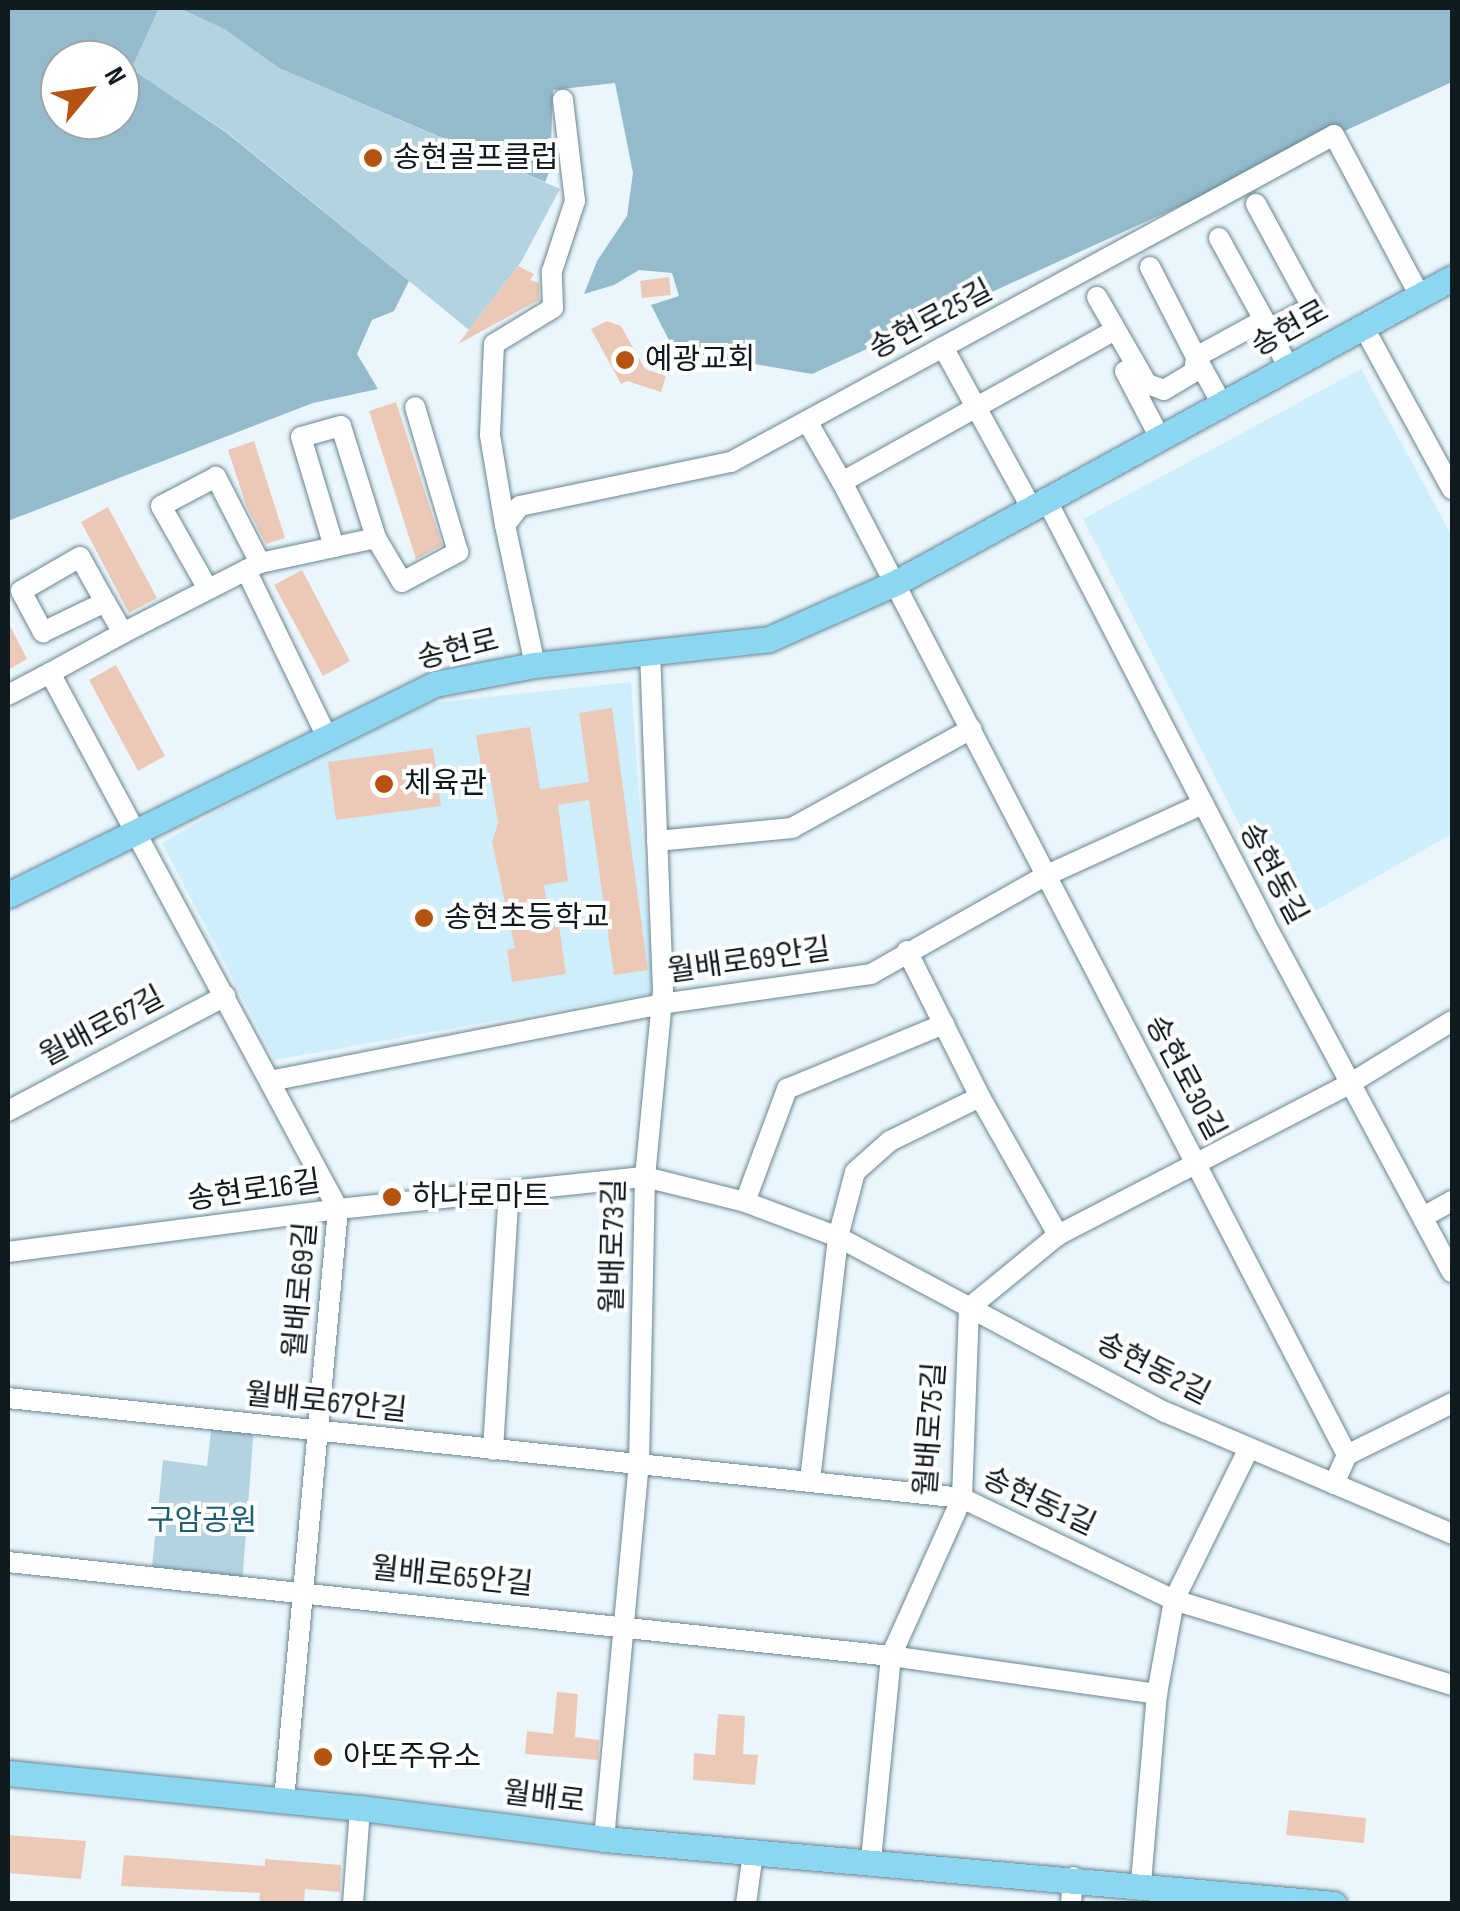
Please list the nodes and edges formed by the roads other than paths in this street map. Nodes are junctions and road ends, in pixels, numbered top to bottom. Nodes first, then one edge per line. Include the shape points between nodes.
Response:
1 (563, 100) dead end
2 (1256, 204) dead end
3 (1219, 238) dead end
4 (1150, 267) dead end
5 (1075, 276) junction
6 (1452, 278) edge
7 (1420, 296) junction
8 (1097, 297) dead end
9 (1266, 324) junction
10 (1364, 326) junction
11 (1106, 335) junction
12 (944, 348) junction
13 (1196, 357) junction
14 (1288, 367) junction
15 (1222, 404) junction
16 (414, 407) dead end
17 (976, 407) junction
18 (807, 421) junction
19 (1160, 438) junction
20 (842, 482) junction
21 (1452, 490) edge
22 (1040, 505) junction
23 (505, 525) junction
24 (376, 538) junction
25 (334, 547) junction
26 (253, 566) junction
27 (898, 582) junction
28 (208, 589) junction
29 (106, 602) dead end
30 (123, 632) junction
31 (650, 655) junction
32 (534, 665) junction
33 (50, 673) junction
34 (8, 695) edge
35 (971, 729) junction
36 (326, 737) junction
37 (1203, 804) junction
38 (138, 833) junction
39 (657, 841) junction
40 (1045, 876) junction
41 (8, 895) edge
42 (907, 950) junction
43 (225, 996) junction
44 (661, 1004) junction
45 (1452, 1021) edge
46 (944, 1024) junction
47 (270, 1081) junction
48 (1351, 1083) junction
49 (980, 1096) junction
50 (8, 1112) edge
51 (1198, 1166) junction
52 (645, 1177) junction
53 (509, 1192) junction
54 (1452, 1201) edge
55 (744, 1202) junction
56 (338, 1210) junction
57 (1423, 1216) junction
58 (1058, 1235) junction
59 (838, 1237) junction
60 (8, 1252) edge
61 (1452, 1272) edge
62 (969, 1308) junction
63 (8, 1398) edge
64 (1452, 1403) edge
65 (318, 1433) junction
66 (1249, 1448) junction
67 (493, 1450) junction
68 (1347, 1455) junction
69 (639, 1464) junction
70 (810, 1480) junction
71 (1334, 1484) junction
72 (962, 1498) junction
73 (1452, 1534) edge
74 (8, 1562) edge
75 (303, 1592) junction
76 (1174, 1600) junction
77 (623, 1625) junction
78 (891, 1656) junction
79 (1452, 1684) edge
80 (1157, 1694) junction
81 (8, 1773) edge
82 (284, 1800) junction
83 (360, 1808) junction
84 (604, 1839) junction
85 (752, 1853) junction
86 (871, 1860) junction
87 (1073, 1877) junction
88 (1141, 1883) junction
89 (353, 1904) edge
90 (746, 1904) edge
91 (1071, 1904) edge
92 (1334, 1904) edge

1 - 23 street via 574,200 552,271 552,308 494,344 490,436
2 - 9 street via 1312,307
3 - 9 street
4 - 13 street
5 - 7 street, 송현로25길 via 1334,135
5 - 11 street
5 - 12 street, 송현로25길
6 - 7 main road, 송현로
7 - 10 main road, 송현로
8 - 13 street via 1147,384 1164,390 1194,372
9 - 13 street
9 - 14 street
10 - 14 main road, 송현로
10 - 21 street
11 - 17 street
11 - 19 street
12 - 17 street, 송현동길
12 - 18 street, 송현로25길
13 - 15 street
14 - 15 main road, 송현로
15 - 19 main road, 송현로
16 - 24 street via 458,552 402,582
17 - 20 street
17 - 22 street, 송현동길
18 - 20 street
18 - 23 street, 송현로25길 via 731,462 520,506
19 - 22 main road, 송현로
20 - 27 street
22 - 27 main road, 송현로
22 - 37 street, 송현동길
23 - 32 street
24 - 25 street
24 - 25 street via 341,426 301,437
25 - 26 street
26 - 28 street
26 - 28 street via 216,478 161,506
26 - 36 street
27 - 31 main road, 송현로 via 769,638
27 - 35 street, 송현로30길
28 - 30 street
29 - 30 street
30 - 33 street
31 - 32 main road, 송현로
31 - 39 street, 월배로73길
32 - 36 main road, 송현로 via 435,684
33 - 34 street
33 - 38 street, 월배로69길
35 - 39 street via 792,828
35 - 40 street, 송현로30길
36 - 38 main road, 송현로
37 - 40 street, 월배로69안길
37 - 48 street, 송현동길
38 - 41 main road, 송현로
38 - 43 street, 월배로69길
39 - 44 street, 월배로73길
40 - 42 street, 월배로69안길
40 - 51 street, 송현로30길
42 - 44 street, 월배로69안길 via 871,974
42 - 46 street
43 - 47 street, 월배로69길
43 - 50 street, 월배로67길
44 - 47 street, 월배로69안길
44 - 52 street, 월배로73길
45 - 48 street
46 - 49 street
46 - 55 street via 787,1088
47 - 56 street, 월배로69길
48 - 51 street
48 - 57 street, 송현동길
49 - 58 street
49 - 59 street via 890,1141 855,1172
51 - 58 street
51 - 68 street, 송현로30길
52 - 53 street, 송현로16길
52 - 55 street, 송현동2길
52 - 69 street, 월배로73길
53 - 56 street, 송현로16길
53 - 67 street
54 - 57 street
55 - 59 street, 송현동2길
56 - 60 street, 송현로16길
56 - 65 street, 월배로69길
57 - 61 street, 송현동길
58 - 62 street
59 - 62 street, 송현동2길
59 - 70 street
62 - 66 street, 송현동2길 via 1165,1412
62 - 72 street, 월배로75길
63 - 65 street, 월배로67안길
64 - 68 street
65 - 67 street, 월배로67안길
65 - 75 street, 월배로69길
66 - 71 street, 송현동2길
66 - 76 street
67 - 69 street, 월배로67안길
68 - 71 street
69 - 70 street, 송현동1길
69 - 77 street, 월배로73길
70 - 72 street, 송현동1길
71 - 73 street, 송현동2길
72 - 76 street, 송현동1길
72 - 78 street, 월배로75길
74 - 75 street, 월배로65안길
75 - 77 street, 월배로65안길
75 - 82 street, 월배로69길
76 - 79 street, 송현동1길
76 - 80 street
77 - 78 street, 월배로65안길
77 - 84 street, 월배로73길
78 - 80 street
78 - 86 street, 월배로75길
80 - 88 street
81 - 82 main road, 월배로
82 - 83 main road, 월배로
83 - 84 main road, 월배로
83 - 89 street
84 - 85 main road, 월배로
85 - 86 main road, 월배로
85 - 90 street
86 - 87 main road, 월배로
87 - 88 main road, 월배로
87 - 91 street
88 - 92 main road, 월배로

